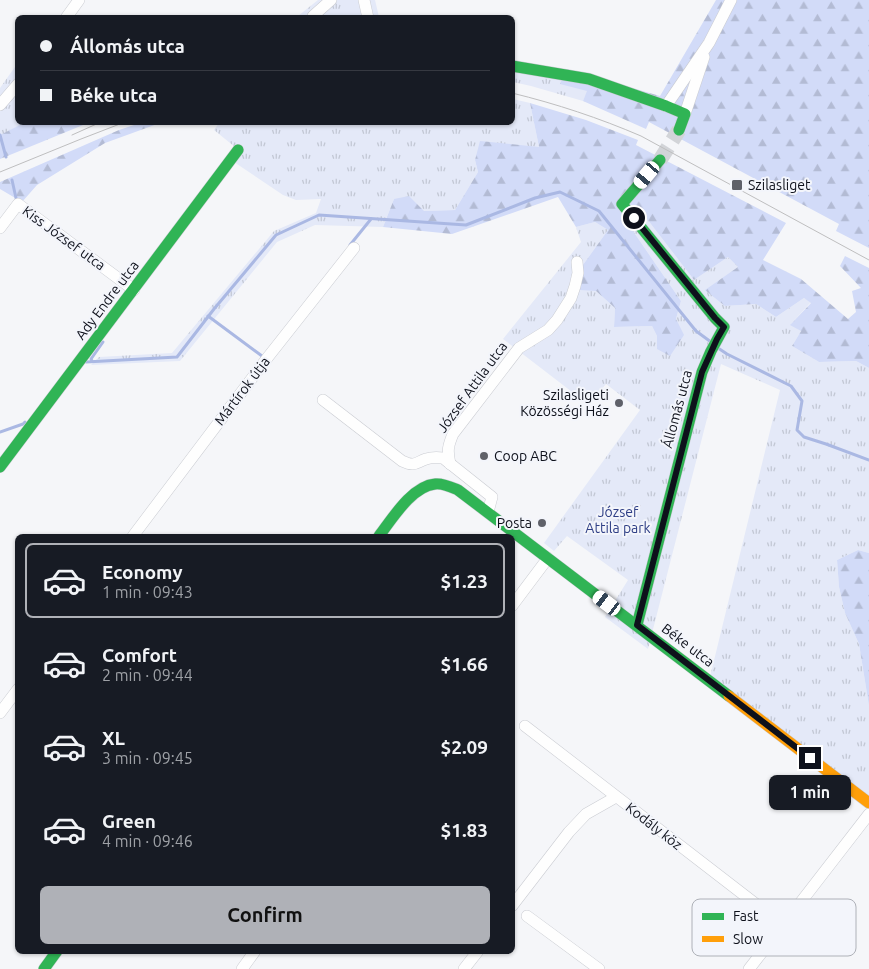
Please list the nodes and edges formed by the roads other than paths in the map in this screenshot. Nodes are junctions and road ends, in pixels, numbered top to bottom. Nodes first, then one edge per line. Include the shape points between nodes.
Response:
1 (79, 0) edge
2 (331, 0) edge
3 (364, 0) edge
4 (731, 0) edge
5 (68, 15) edge
6 (318, 15) edge
7 (367, 15) edge
8 (709, 43) junction
9 (515, 67) edge
10 (15, 88) edge
11 (0, 105) edge
12 (666, 106) junction
13 (685, 114) junction
14 (679, 130) tunnel mouth
15 (238, 150) dead end
16 (660, 160) tunnel mouth
17 (0, 228) edge
18 (354, 248) dead end
19 (577, 262) dead end
20 (134, 290) junction
21 (323, 400) dead end
22 (450, 464) junction
23 (0, 467) edge
24 (488, 512) junction
25 (135, 534) edge
26 (381, 534) edge
27 (548, 558) junction
28 (515, 602) edge
29 (637, 625) junction
30 (15, 693) edge
31 (0, 713) edge
32 (525, 726) dead end
33 (616, 796) junction
34 (869, 803) edge
35 (869, 814) edge
36 (749, 899) edge
37 (803, 899) edge
38 (515, 902) edge
39 (527, 916) dead end
40 (55, 954) edge
41 (254, 954) edge
42 (476, 954) edge
43 (759, 956) edge
44 (44, 969) edge
45 (242, 969) edge
46 (464, 969) edge
47 (599, 969) edge
48 (749, 969) edge

1 - 5 street
2 - 6 street
3 - 7 street
4 - 8 street
8 - 12 street
8 - 13 street
9 - 12 street via 589,79
10 - 11 street
12 - 13 street
13 - 14 street
15 - 20 street, Ady Endre utca
16 - 29 street, Állomás utca via 622,204 724,327 702,372
17 - 20 street, Kiss József utca via 18,204
18 - 25 street, Mártírok útja
19 - 22 street, József Attila utca via 578,278 565,309 548,330 519,348 453,434 448,446
20 - 23 street, Ady Endre utca
21 - 22 street via 402,461 415,465 435,457
22 - 24 street via 492,497
24 - 26 street, Béke utca via 458,490 434,484 422,487 408,500
24 - 27 street, Béke utca
27 - 28 street
27 - 29 street, Béke utca
29 - 34 street, Béke utca
30 - 31 street
32 - 33 street, Kodály köz
33 - 36 street, Kodály köz
33 - 38 street via 586,814
35 - 37 street
39 - 47 street
40 - 44 street
41 - 45 street
42 - 46 street
43 - 48 street

